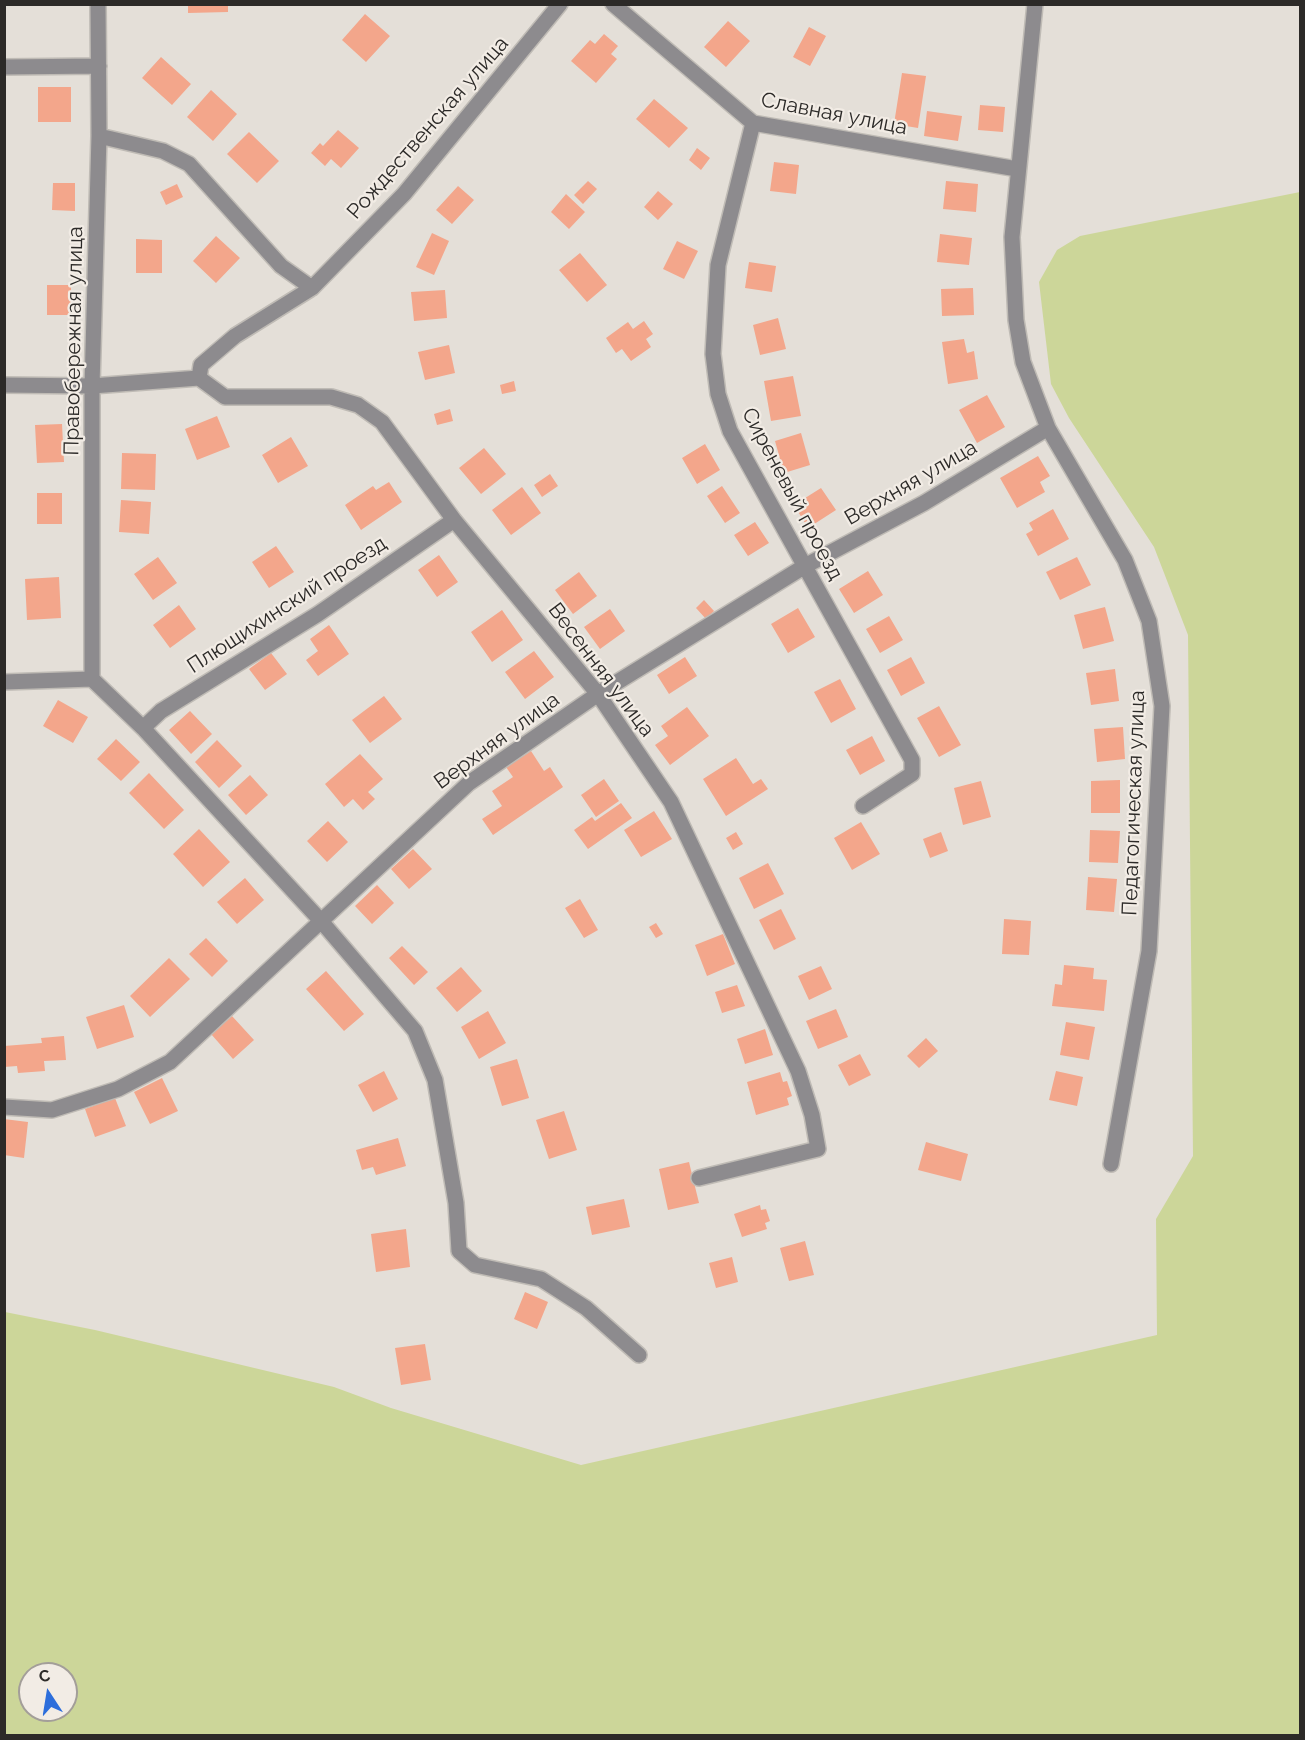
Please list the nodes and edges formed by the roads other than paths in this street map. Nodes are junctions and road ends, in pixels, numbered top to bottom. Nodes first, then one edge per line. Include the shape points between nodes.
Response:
1 (98, 4) edge
2 (560, 4) edge
3 (613, 4) edge
4 (1035, 4) edge
5 (99, 66) junction
6 (4, 67) edge
7 (753, 123) junction
8 (99, 136) junction
9 (1017, 169) junction
10 (312, 288) junction
11 (199, 378) junction
12 (4, 385) edge
13 (92, 386) junction
14 (1048, 428) junction
15 (454, 520) junction
16 (806, 566) junction
17 (93, 679) junction
18 (4, 682) edge
19 (598, 694) junction
20 (144, 728) junction
21 (863, 806) dead end
22 (321, 921) junction
23 (4, 1107) edge
24 (1111, 1164) dead end
25 (699, 1178) dead end
26 (639, 1355) dead end

1 - 5 street, Правобережная улица
2 - 10 street, Рождественская улица via 404,194
3 - 7 street, Славная улица
4 - 9 street, Педагогическая улица
5 - 6 street
5 - 8 street, Правобережная улица
7 - 9 street, Славная улица
7 - 16 street, Сиреневый проезд via 718,265 714,370 730,431
8 - 10 street via 163,150 189,164 281,266
8 - 13 street, Правобережная улица
9 - 14 street, Педагогическая улица via 1012,237 1016,320 1023,362
10 - 11 street, Рождественская улица via 235,336 201,365
11 - 13 street
11 - 15 street, Весенняя улица via 225,397 331,397 358,405 382,422
12 - 13 street
13 - 17 street, Правобережная улица
14 - 16 street, Верхняя улица via 924,503
14 - 24 street, Педагогическая улица via 1125,560 1149,621 1162,706 1149,951
15 - 19 street, Весенняя улица
15 - 20 street, Плющихинский проезд via 318,614 160,711
16 - 19 street, Верхняя улица
16 - 21 street, Сиреневый проезд via 912,760 912,774
17 - 18 street
17 - 20 street
19 - 22 street, Верхняя улица via 454,795
19 - 25 street, Весенняя улица via 670,802 798,1071 812,1115 818,1149
20 - 22 street
22 - 23 street, Верхняя улица via 170,1062 118,1089 52,1110
22 - 26 street via 415,1031 435,1080 456,1203 459,1251 475,1265 541,1279 586,1308

